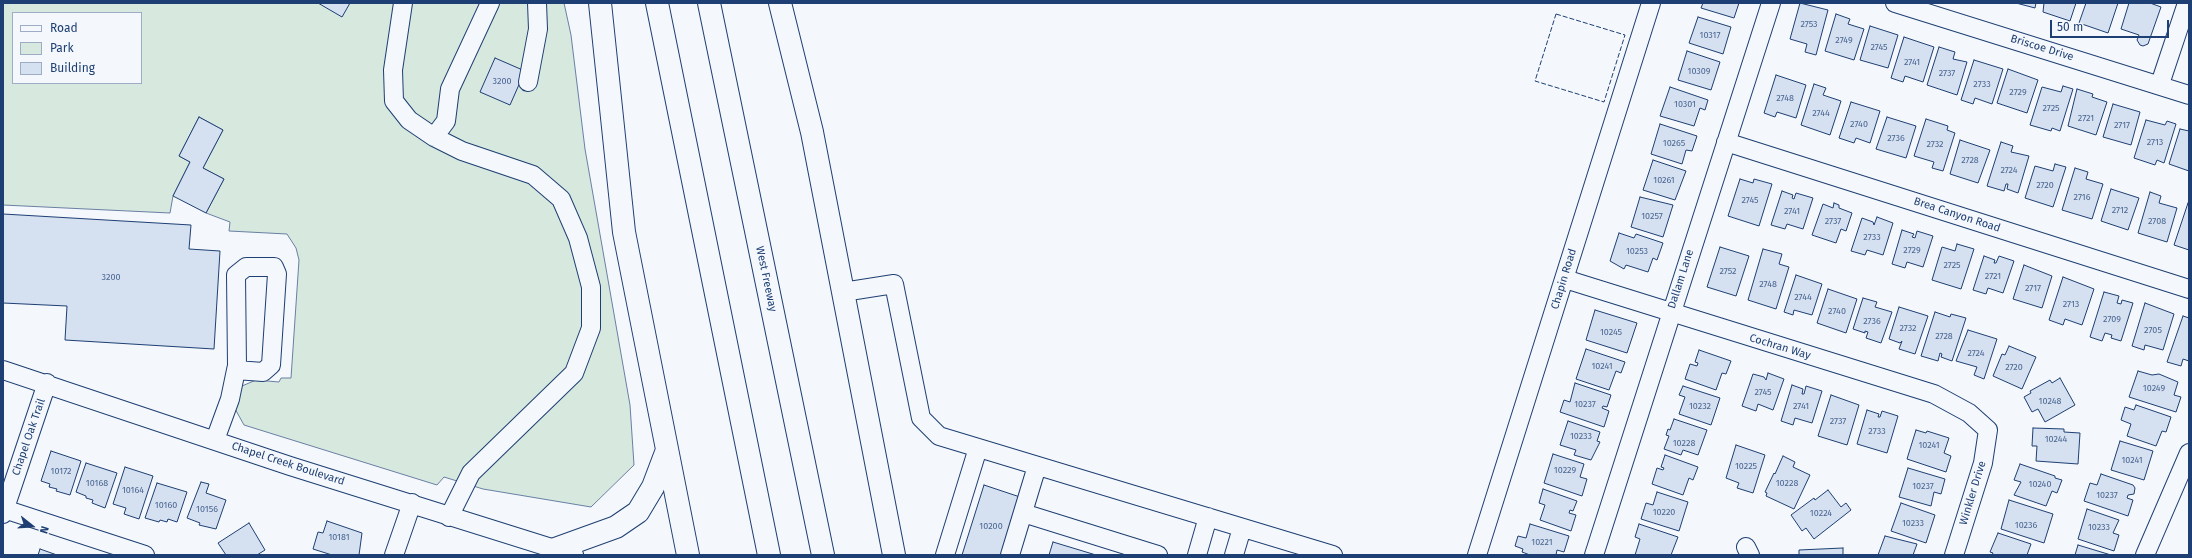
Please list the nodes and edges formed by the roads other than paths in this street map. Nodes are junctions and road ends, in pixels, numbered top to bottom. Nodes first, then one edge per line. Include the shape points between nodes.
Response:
1 (403, 3) edge
2 (490, 3) edge
3 (537, 3) edge
4 (600, 3) edge
5 (657, 3) edge
6 (709, 3) edge
7 (780, 3) edge
8 (1651, 3) edge
9 (1771, 3) edge
10 (1895, 3) edge
11 (2187, 3) edge
12 (528, 82) dead end
13 (2160, 84) junction
14 (2189, 95) edge
15 (434, 138) junction
16 (1726, 142) junction
17 (1565, 279) junction
18 (2189, 289) edge
19 (843, 292) junction
20 (1670, 313) junction
21 (3, 370) edge
22 (236, 370) junction
23 (47, 383) junction
24 (1988, 430) joint
25 (215, 440) junction
26 (978, 448) junction
27 (667, 450) junction
28 (2189, 454) edge
29 (1037, 466) junction
30 (412, 503) junction
31 (4, 511) edge
32 (1023, 513) junction
33 (449, 517) junction
34 (1208, 517) junction
35 (1242, 528) junction
36 (551, 551) edge
37 (1153, 554) edge
38 (145, 555) edge
39 (394, 555) edge
40 (688, 555) edge
41 (769, 555) edge
42 (823, 555) edge
43 (894, 555) edge
44 (945, 555) edge
45 (1010, 555) edge
46 (1197, 555) edge
47 (1234, 555) edge
48 (1330, 555) edge
49 (1477, 555) edge
50 (1594, 555) edge
51 (1954, 555) edge
52 (2145, 555) edge

1 - 15 street via 392,70 394,101 409,120
2 - 15 street via 450,89 446,121
3 - 12 street via 538,29
4 - 27 highway via 624,232
5 - 41 highway
6 - 42 highway, West Freeway
7 - 19 highway via 812,132
8 - 17 street, Chapin Road
9 - 16 street, Dallam Lane
10 - 13 street, Briscoe Drive
11 - 13 street
13 - 14 street, Briscoe Drive
15 - 33 street via 462,151 533,175 561,199 578,238 591,287 591,328 574,373 471,473
16 - 18 street, Brea Canyon Road
16 - 20 street, Dallam Lane
17 - 20 street, Cochran Way
17 - 49 street, Chapin Road
19 - 26 street via 894,284 921,418 939,436
19 - 43 highway
20 - 24 street, Cochran Way via 1934,394 1969,413
20 - 50 street, Dallam Lane
21 - 23 street, Chapel Creek Boulevard
22 - 22 street via 236,275 246,267 274,267 277,274 271,364 263,372
22 - 25 street via 230,399
23 - 25 street, Chapel Creek Boulevard
23 - 31 street, Chapel Oak Trail
24 - 51 street, Winkler Drive via 1983,463
25 - 30 street, Chapel Creek Boulevard
26 - 29 street
26 - 44 street
27 - 36 highway via 653,487 638,512 616,527
27 - 40 highway
28 - 52 street
29 - 32 street
29 - 34 street
30 - 33 street, Chapel Creek Boulevard
30 - 39 street
31 - 38 street
32 - 37 street
32 - 45 street
33 - 36 street, Chapel Creek Boulevard
34 - 35 street
34 - 46 street
35 - 47 street
35 - 48 street

